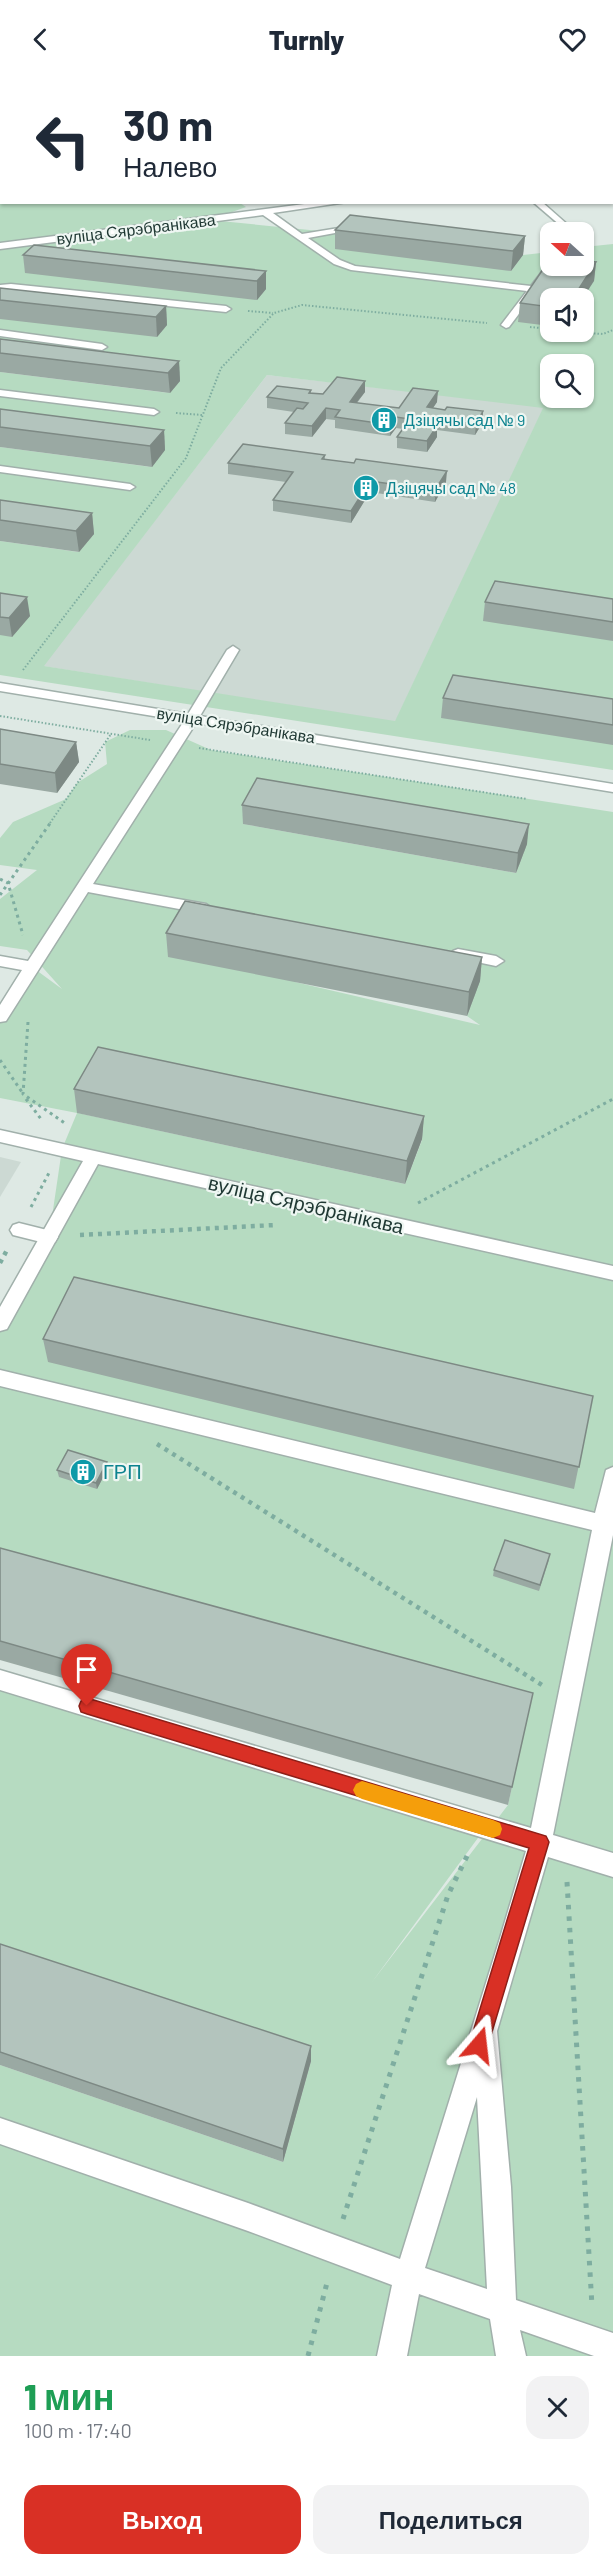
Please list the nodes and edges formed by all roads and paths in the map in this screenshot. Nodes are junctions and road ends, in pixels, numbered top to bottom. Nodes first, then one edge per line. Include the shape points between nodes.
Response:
1 (327, 204) edge
2 (539, 204) edge
3 (265, 212) junction
4 (560, 222) edge
5 (348, 228) edge
6 (301, 237) junction
7 (0, 246) edge
8 (543, 276) edge
9 (0, 288) edge
10 (532, 290) junction
11 (226, 309) dead end
12 (506, 325) junction
13 (540, 328) edge
14 (613, 330) edge
15 (0, 333) edge
16 (594, 333) edge
17 (102, 347) dead end
18 (0, 393) edge
19 (154, 412) dead end
20 (0, 469) edge
21 (130, 487) dead end
22 (233, 650) dead end
23 (17, 678) dead end
24 (0, 687) edge
25 (0, 716) edge
26 (191, 718) junction
27 (111, 734) junction
28 (176, 745) junction
29 (613, 788) edge
30 (533, 800) dead end
31 (84, 887) junction
32 (0, 896) edge
33 (224, 912) edge
34 (443, 952) edge
35 (0, 961) edge
36 (496, 961) dead end
37 (32, 967) junction
38 (0, 1017) edge
39 (0, 1060) edge
40 (613, 1099) edge
41 (0, 1136) edge
42 (62, 1149) junction
43 (94, 1156) junction
44 (370, 1219) junction
45 (287, 1224) dead end
46 (19, 1230) dead end
47 (49, 1237) junction
48 (613, 1273) edge
49 (0, 1324) edge
50 (0, 1378) edge
51 (150, 1440) dead end
52 (613, 1476) edge
53 (608, 1525) edge
54 (0, 1680) edge
55 (567, 1700) junction
56 (486, 1827) junction
57 (540, 1842) junction
58 (565, 1850) junction
59 (613, 1865) edge
60 (485, 2024) junction
61 (0, 2131) edge
62 (334, 2250) junction
63 (408, 2277) junction
64 (502, 2309) junction
65 (603, 2345) edge
66 (308, 2356) edge
67 (392, 2356) edge
68 (511, 2356) edge

1 - 3 street, вуліца Сярэбранікава
2 - 4 street
3 - 6 street
3 - 7 street, вуліца Сярэбранікава
5 - 6 street
6 - 10 street via 337,262 354,268
8 - 10 street
9 - 11 street
10 - 12 street
12 - 13 path
12 - 23 path via 302,305 274,313 221,368 186,458
14 - 16 path
15 - 17 street
18 - 19 street
20 - 21 street
22 - 26 street
24 - 26 street, вуліца Сярэбранікава
25 - 27 path
26 - 28 street
26 - 29 street, вуліца Сярэбранікава
27 - 28 path
27 - 32 path
28 - 30 path
28 - 31 street
31 - 33 street
31 - 37 street
34 - 36 street
35 - 37 street
37 - 38 street
39 - 42 path
40 - 44 path via 401,1213
41 - 42 street, вуліца Сярэбранікава
42 - 43 street, вуліца Сярэбранікава
43 - 44 street, вуліца Сярэбранікава
43 - 47 street
44 - 48 street, вуліца Сярэбранікава
45 - 47 path
46 - 47 street
47 - 49 street
50 - 53 street
51 - 55 path
52 - 53 street
53 - 55 street
54 - 56 street
55 - 57 street
56 - 57 street
56 - 62 path via 464,1859 448,1895
57 - 58 street
57 - 60 street
58 - 59 street
58 - 65 path
60 - 63 street
60 - 64 street
61 - 62 street
62 - 63 street
62 - 66 path via 325,2300
63 - 64 street
63 - 67 street
64 - 65 street
64 - 68 street

